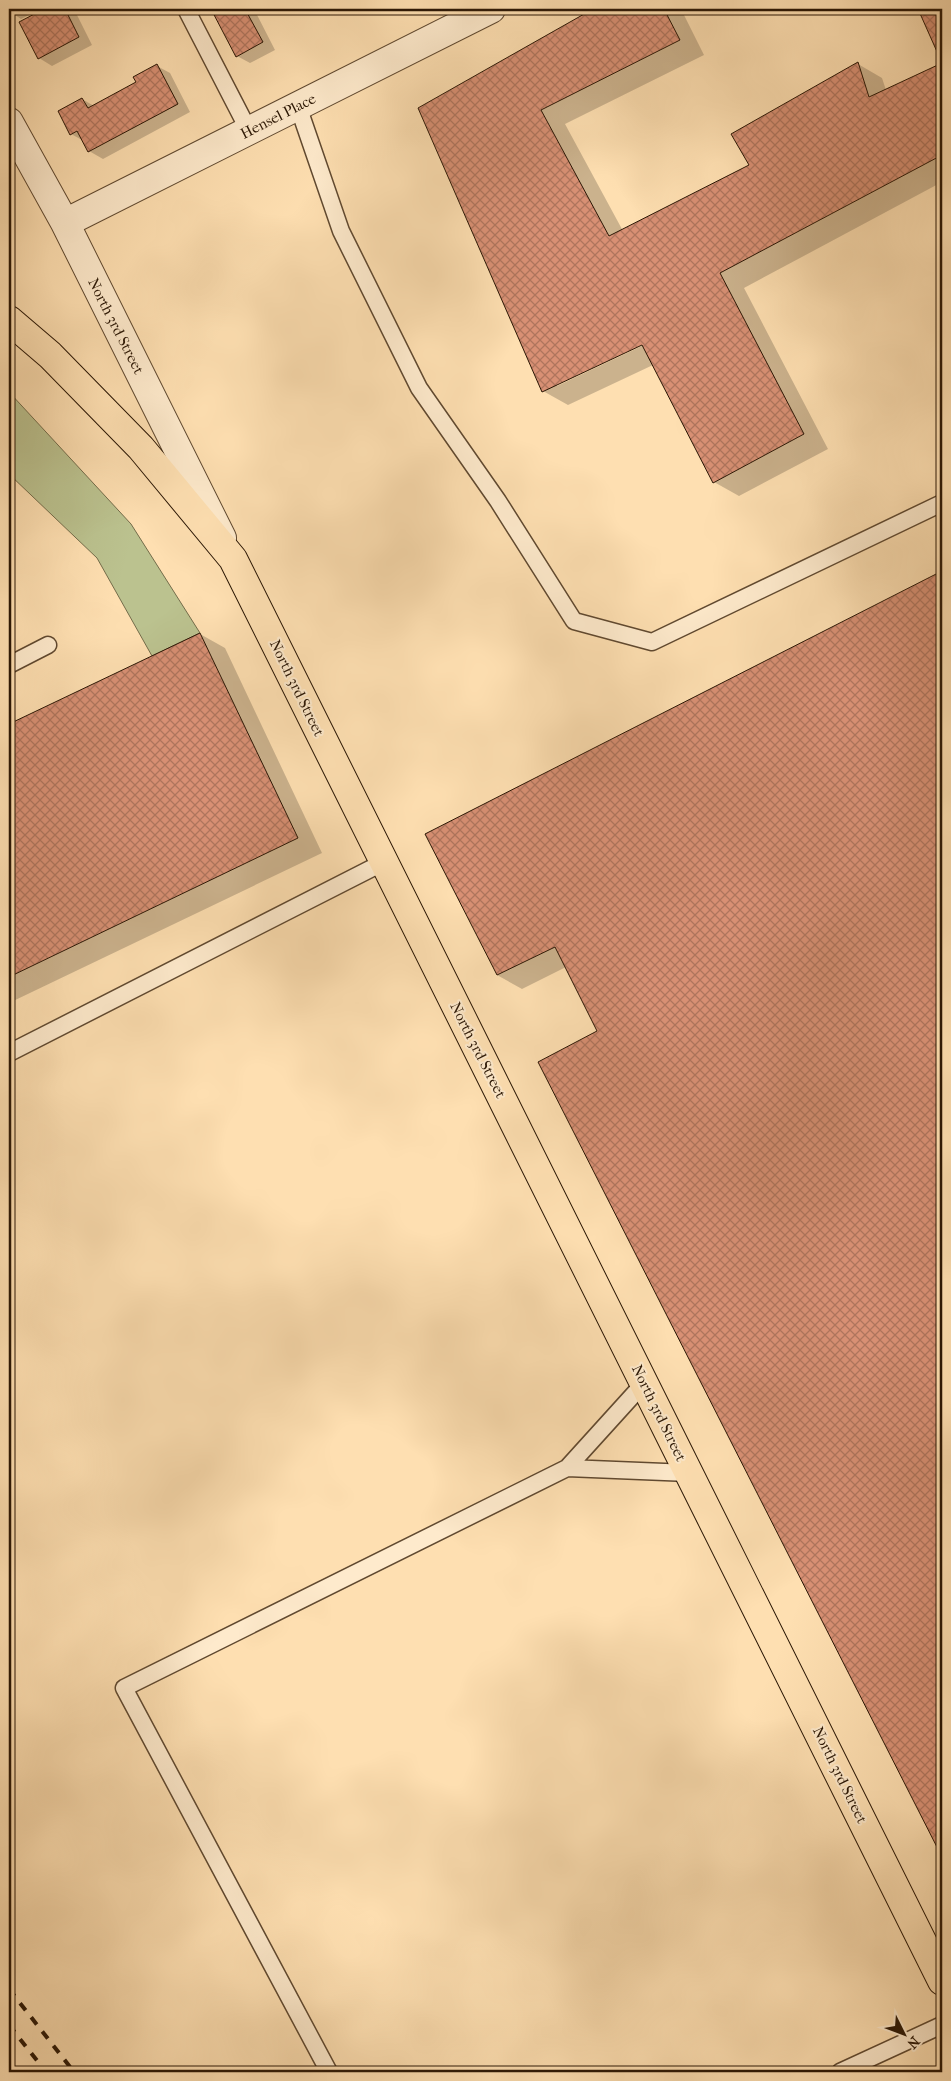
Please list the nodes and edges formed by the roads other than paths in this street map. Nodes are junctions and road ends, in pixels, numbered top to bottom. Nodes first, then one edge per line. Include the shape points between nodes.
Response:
1 (186, 9) edge
2 (492, 9) edge
3 (298, 106) junction
4 (9, 122) edge
5 (249, 131) junction
6 (65, 223) junction
7 (9, 320) edge
8 (942, 504) edge
9 (233, 559) junction
10 (48, 645) dead end
11 (9, 665) edge
12 (384, 862) junction
13 (9, 1053) edge
14 (644, 1383) junction
15 (567, 1468) junction
16 (689, 1473) junction
17 (942, 1981) edge
18 (942, 2025) edge
19 (329, 2072) edge
20 (840, 2072) edge

1 - 5 lane
2 - 3 street, Hensel Place
3 - 5 street, Hensel Place
3 - 8 lane via 341,231 419,388 498,501 574,621 652,642
4 - 6 street, North 3rd Street
5 - 6 street, Hensel Place
6 - 9 street, North 3rd Street
7 - 9 highway via 50,355 141,448
9 - 12 highway, North 3rd Street
10 - 11 lane
12 - 13 lane
12 - 14 highway, North 3rd Street
14 - 15 lane
14 - 16 highway, North 3rd Street
15 - 16 lane
15 - 19 lane via 124,1688
16 - 17 highway, North 3rd Street
18 - 20 lane

